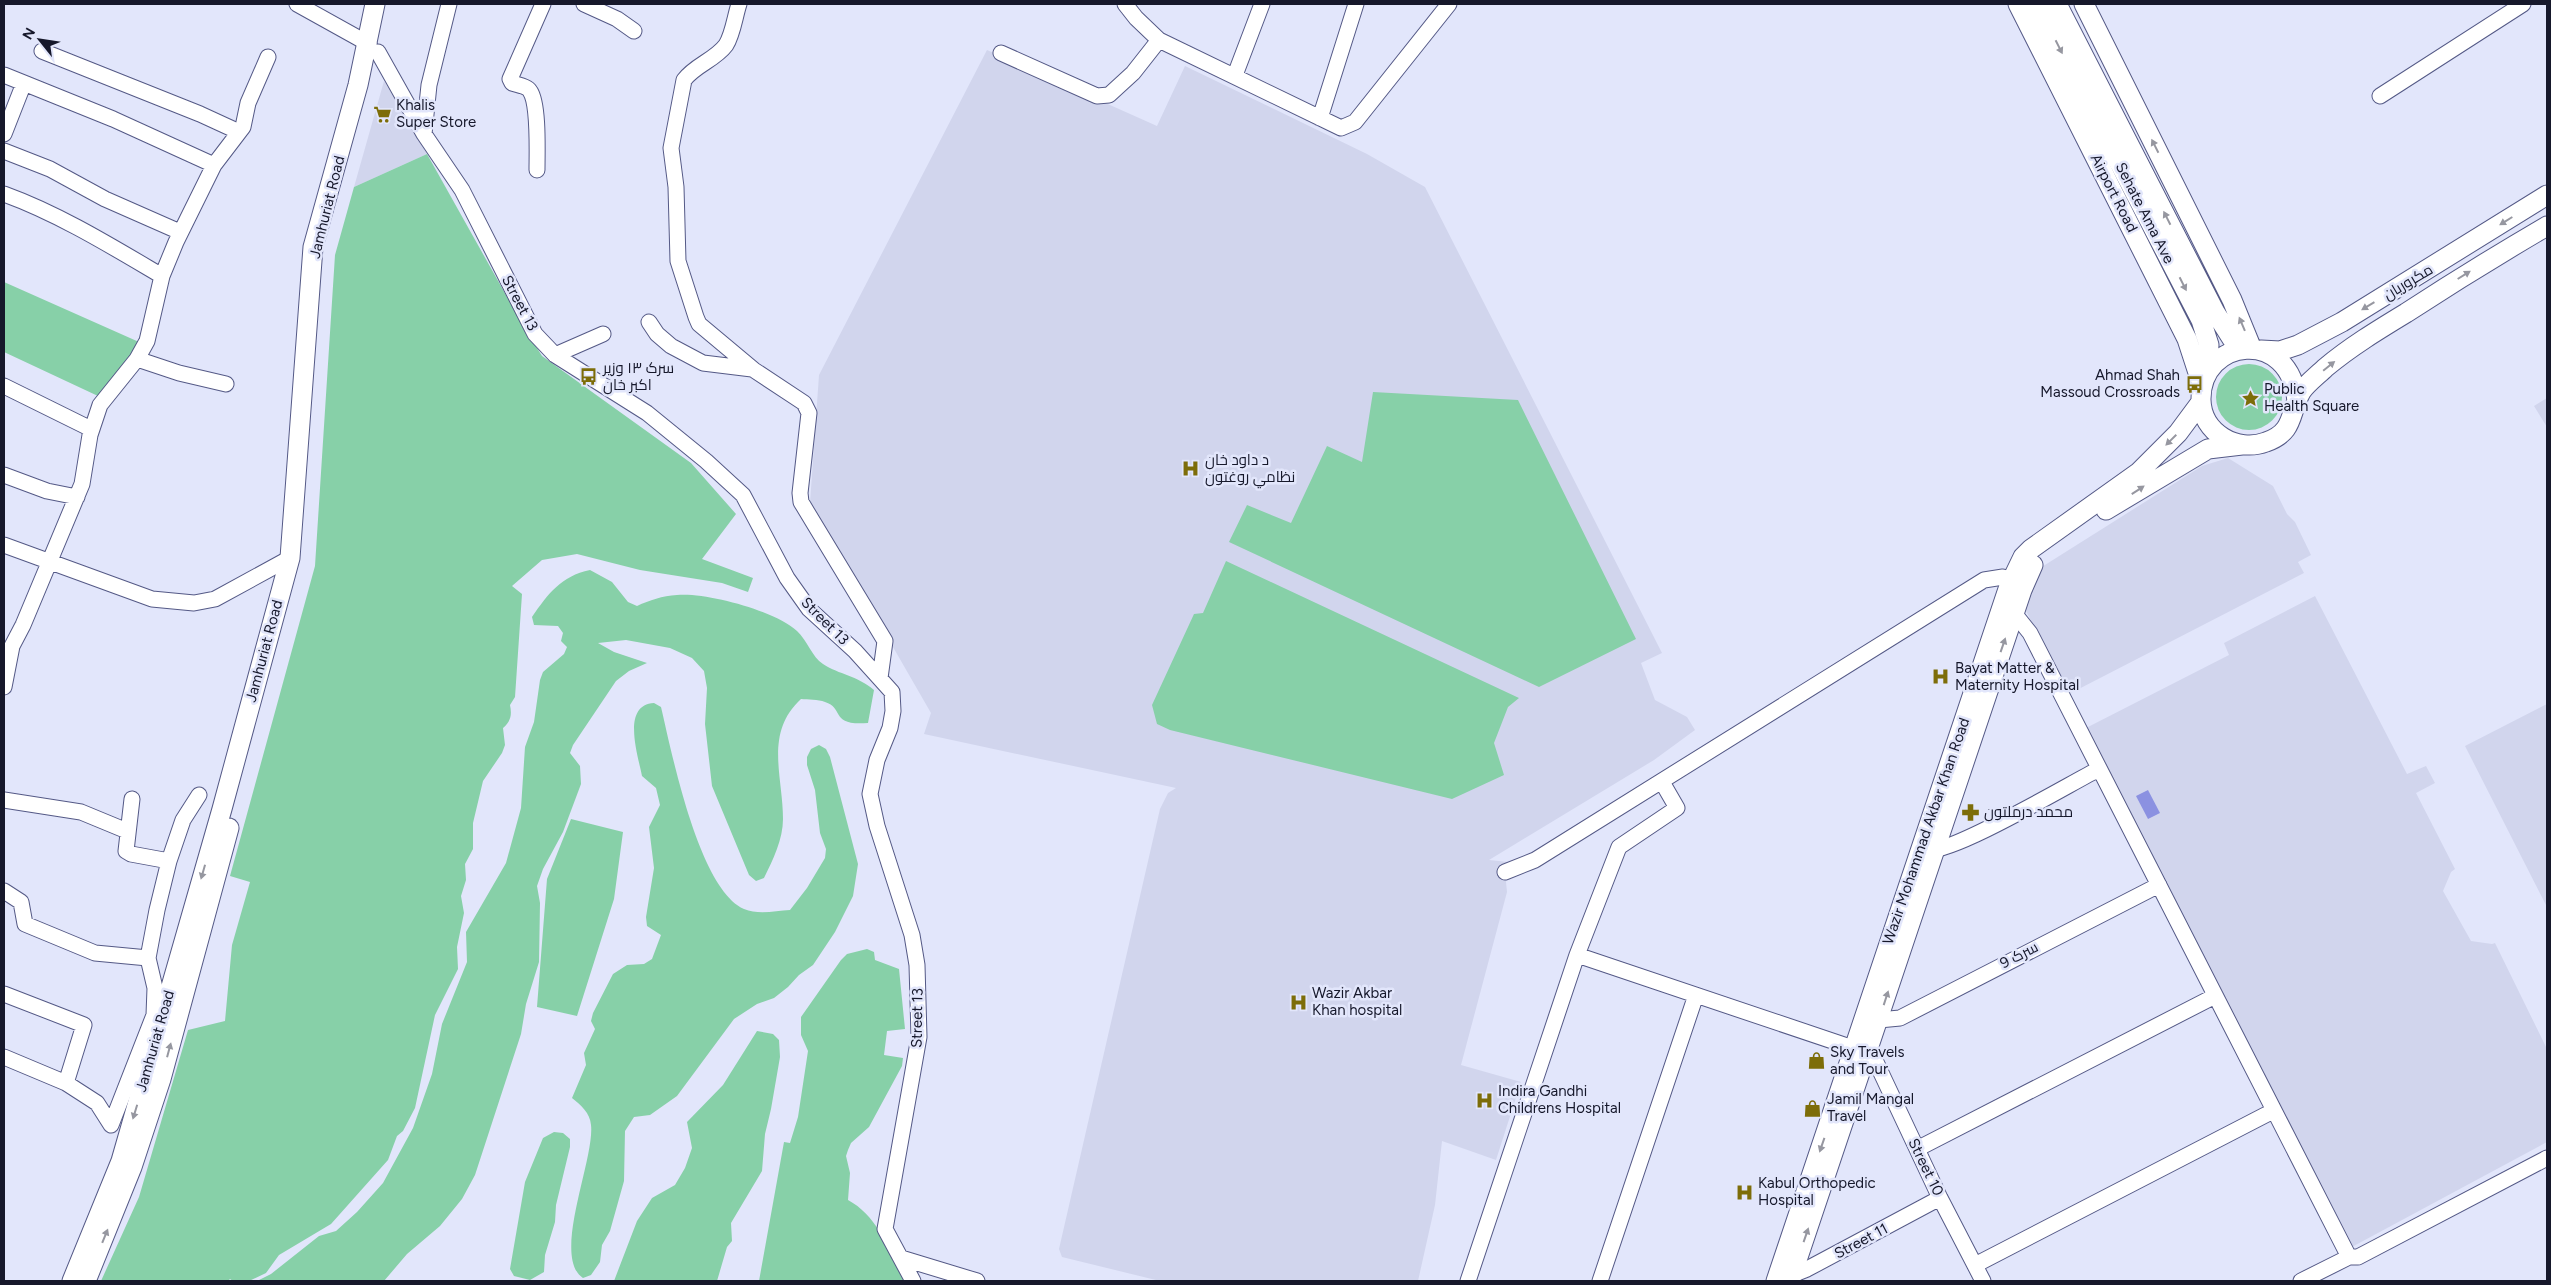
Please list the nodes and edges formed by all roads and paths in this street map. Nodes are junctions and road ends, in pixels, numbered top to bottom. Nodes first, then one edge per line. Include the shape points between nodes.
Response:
1 (297, 4) edge
2 (375, 4) edge
3 (386, 4) edge
4 (449, 4) edge
5 (543, 4) edge
6 (584, 4) edge
7 (739, 4) edge
8 (1125, 4) edge
9 (1262, 4) edge
10 (1356, 4) edge
11 (1449, 4) edge
12 (2018, 4) edge
13 (2037, 4) edge
14 (2057, 4) edge
15 (2084, 4) edge
16 (2524, 4) edge
17 (634, 31) dead end
18 (1159, 40) junction
19 (373, 48) junction
20 (42, 51) dead end
21 (1001, 53) dead end
22 (268, 57) dead end
23 (4, 75) edge
24 (1236, 75) junction
25 (24, 83) junction
26 (2380, 96) dead end
27 (1320, 118) junction
28 (237, 131) junction
29 (4, 134) edge
30 (424, 134) junction
31 (4, 151) edge
32 (214, 164) junction
33 (537, 170) dead end
34 (4, 194) edge
35 (2547, 195) edge
36 (2547, 226) edge
37 (180, 232) junction
38 (162, 276) junction
39 (649, 322) dead end
40 (603, 334) dead end
41 (2253, 349) junction
42 (555, 355) junction
43 (137, 359) junction
44 (754, 370) junction
45 (226, 384) dead end
46 (4, 386) edge
47 (2204, 387) junction
48 (2297, 402) junction
49 (91, 429) junction
50 (2242, 445) junction
51 (4, 476) edge
52 (77, 498) junction
53 (4, 545) edge
54 (290, 558) junction
55 (50, 561) junction
56 (2018, 582) junction
57 (2014, 613) junction
58 (6, 659) edge
59 (880, 678) junction
60 (4, 687) edge
61 (2099, 769) junction
62 (1662, 782) junction
63 (199, 795) dead end
64 (132, 799) dead end
65 (4, 800) edge
66 (127, 831) junction
67 (1927, 850) junction
68 (168, 862) junction
69 (1505, 872) dead end
70 (2159, 885) junction
71 (4, 891) edge
72 (1577, 955) junction
73 (148, 958) junction
74 (4, 994) edge
75 (1696, 995) junction
76 (2215, 996) junction
77 (1871, 1018) junction
78 (1861, 1051) junction
79 (4, 1057) edge
80 (146, 1074) junction
81 (127, 1078) junction
82 (66, 1082) junction
83 (2273, 1110) junction
84 (1917, 1149) junction
85 (2547, 1158) edge
86 (1940, 1198) junction
87 (2349, 1257) junction
88 (901, 1258) junction
89 (1975, 1265) junction
90 (1784, 1277) edge
91 (72, 1281) edge
92 (86, 1281) edge
93 (913, 1281) edge
94 (978, 1281) edge
95 (1468, 1281) edge
96 (1600, 1281) edge
97 (1983, 1281) edge
98 (2301, 1281) edge

1 - 19 street
2 - 19 main road, Jamhuriat Road
3 - 19 main road, Jamhuriat Road
4 - 30 street via 429,85
5 - 33 street via 510,79 512,84 528,88 531,92 536,118
6 - 17 street
7 - 44 street via 727,44 684,80 671,148 676,187 678,261 696,316 700,324
8 - 18 street
9 - 24 street
10 - 27 street
11 - 27 street via 1355,122 1341,128
12 - 47 main road, Airport Road via 2187,339
13 -> 47 main road, Sehate Ama Ave via 2201,320 2209,345
41 -> 14 main road via 2232,339 2215,312
41 -> 15 main road via 2232,300
16 - 26 street
18 - 21 street via 1133,73 1104,97
18 - 24 street
19 - 30 street, Street 13
19 - 54 main road, Jamhuriat Road via 313,247
92 -> 19 main road, Jamhuriat Road via 132,1167 161,1079 302,558 324,249
20 - 28 street
22 - 28 street via 248,103 243,127
23 - 25 street
24 - 27 street
25 - 29 street
25 - 32 street
28 - 32 street
30 - 42 street, Street 13 via 462,190 535,334
31 - 37 street via 50,169 105,199
32 - 37 street
34 - 38 street via 27,202 98,238
35 -> 41 main road, مکروریان via 2342,322 2280,351
48 -> 36 main road via 2302,391 2325,368 2358,343
37 - 38 street
38 - 43 street via 147,340
39 - 44 street via 671,346 703,363
40 - 42 street
41 - 47 main road via 2223,357
41 - 48 main road via 2276,357 2289,369 2296,385
42 - 59 street, Street 13 via 647,413 743,495 787,578 809,609
43 - 45 street via 179,374
43 - 49 street via 100,405
44 - 59 street via 804,403 808,413 801,502 885,641
46 - 49 street
47 - 50 main road via 2205,417 2214,431
47 -> 56 main road, Wazir Mohammad Akbar Khan Road via 2178,433 2139,472 2031,549 2023,558
48 - 50 main road via 2291,420 2279,435 2262,444
49 - 52 street
56 -> 50 main road via 2042,552 2154,480 2208,448
51 - 52 street
52 - 55 street
53 - 55 street
54 - 55 street via 215,599 194,603 152,599
54 -> 80 main road, Jamhuriat Road
55 - 58 street
56 - 57 main road
56 - 62 street via 2003,577 1984,580
56 - 67 main road, Wazir Mohammad Akbar Khan Road
57 - 61 street via 2030,633
67 -> 57 main road
58 - 60 street
59 - 88 street, Street 13 via 892,692 893,711 870,794 912,935 918,974 919,1037 885,1229
61 - 67 street via 1969,838
61 - 70 street
62 - 69 street via 1535,860
62 - 72 street via 1678,808 1619,847
63 - 68 street via 183,820
64 - 66 street
65 - 66 street via 81,812
66 - 68 street via 126,851
67 - 77 main road
68 - 73 street
70 - 76 street
70 - 77 street, سرک 9 via 1900,1018
71 - 73 street via 21,902 25,924 95,953
72 - 75 street
72 - 95 street
73 - 81 street via 155,988 154,1015
74 - 82 street via 84,1025
75 - 78 street
75 - 96 street
76 - 83 street
76 - 84 street
77 - 78 main road
78 - 84 street, Street 10 via 1876,1062
78 - 90 main road
79 - 82 street
80 - 81 street
80 -> 91 main road, Jamhuriat Road via 121,1161
81 - 82 street via 110,1124 97,1103
83 - 87 street
83 - 89 street
84 - 86 street, Street 10
85 - 87 street via 2358,1258
86 - 89 street, Street 10
86 - 90 street, Street 11 via 1807,1269
87 - 98 street
88 - 93 street, Street 13
88 - 94 street
89 - 97 street, Street 10

